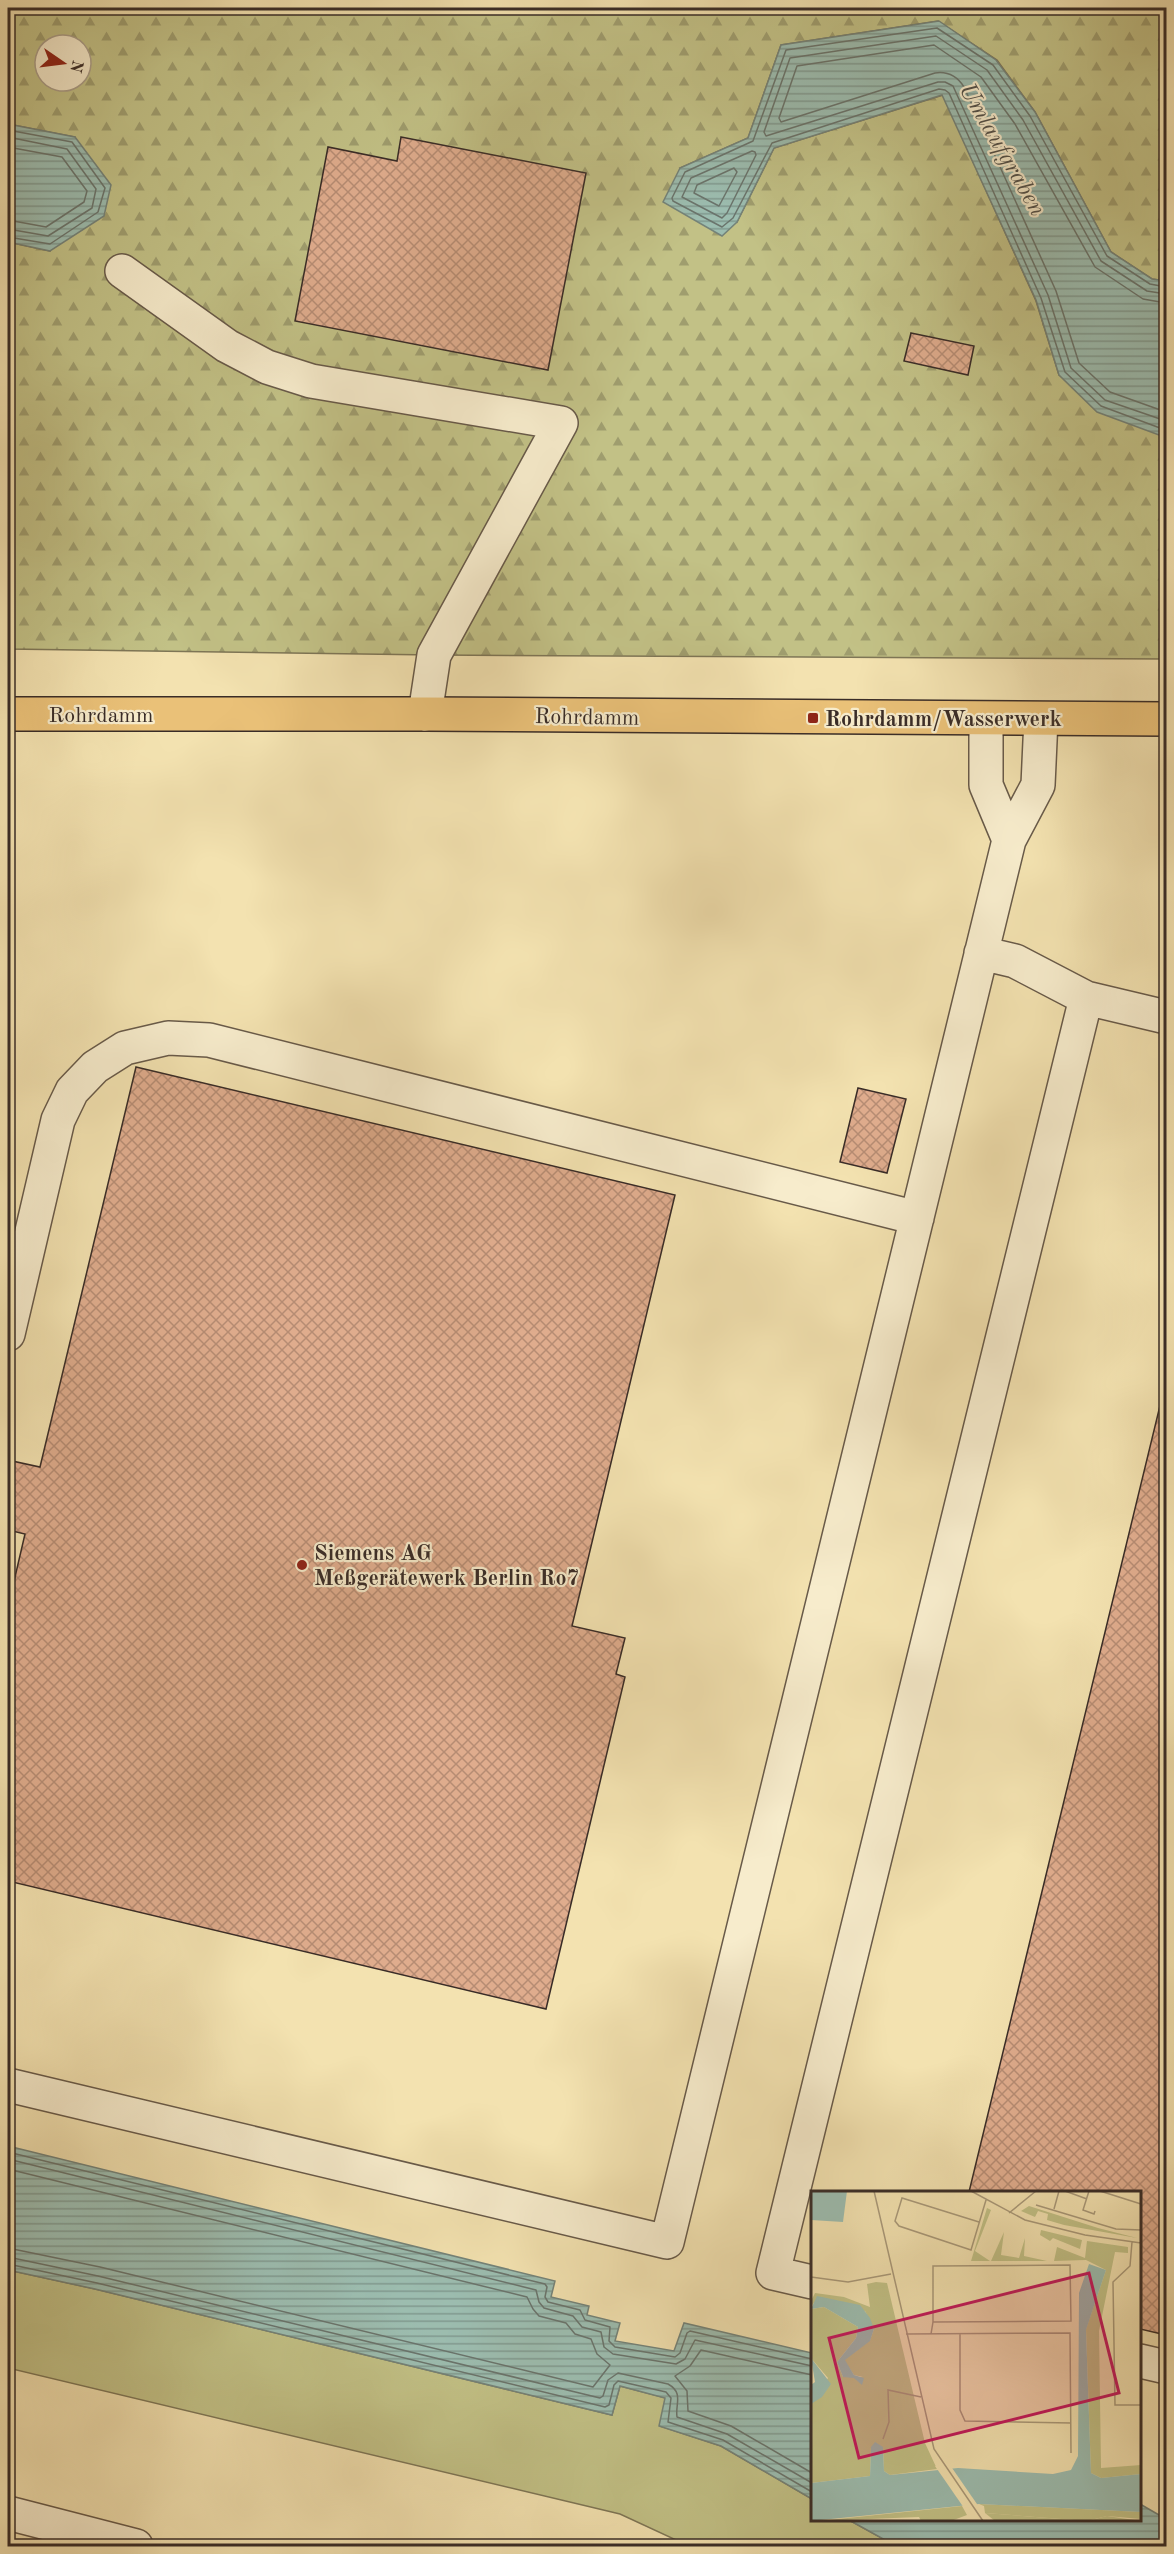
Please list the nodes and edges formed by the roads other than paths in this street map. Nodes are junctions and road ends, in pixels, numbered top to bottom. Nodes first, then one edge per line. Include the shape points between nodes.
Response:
1 (122, 271) dead end
2 (8, 714) edge
3 (425, 714) junction
4 (986, 719) junction
5 (1041, 719) junction
6 (1167, 719) edge
7 (1009, 840) junction
8 (981, 953) junction
9 (1086, 998) junction
10 (1167, 1017) edge
11 (917, 1218) junction
12 (8, 1334) edge
13 (8, 2085) edge
14 (811, 2282) edge
15 (1141, 2361) edge
16 (1167, 2367) edge
17 (8, 2513) edge
18 (136, 2547) edge

1 - 3 lane via 227,346 267,367 311,381 561,423 434,655
2 - 3 main road, Rohrdamm
3 - 4 main road, Rohrdamm
4 - 5 main road, Rohrdamm
4 - 7 lane via 986,785
5 - 6 main road, Rohrdamm
5 - 7 lane via 1038,785
7 - 8 lane
8 - 9 lane via 1015,962
8 - 11 lane
9 - 10 lane
9 - 14 lane via 773,2273
11 - 12 lane via 209,1040 168,1038 125,1048 94,1067 72,1091 58,1120
11 - 13 lane via 667,2242
15 - 16 lane
17 - 18 lane

